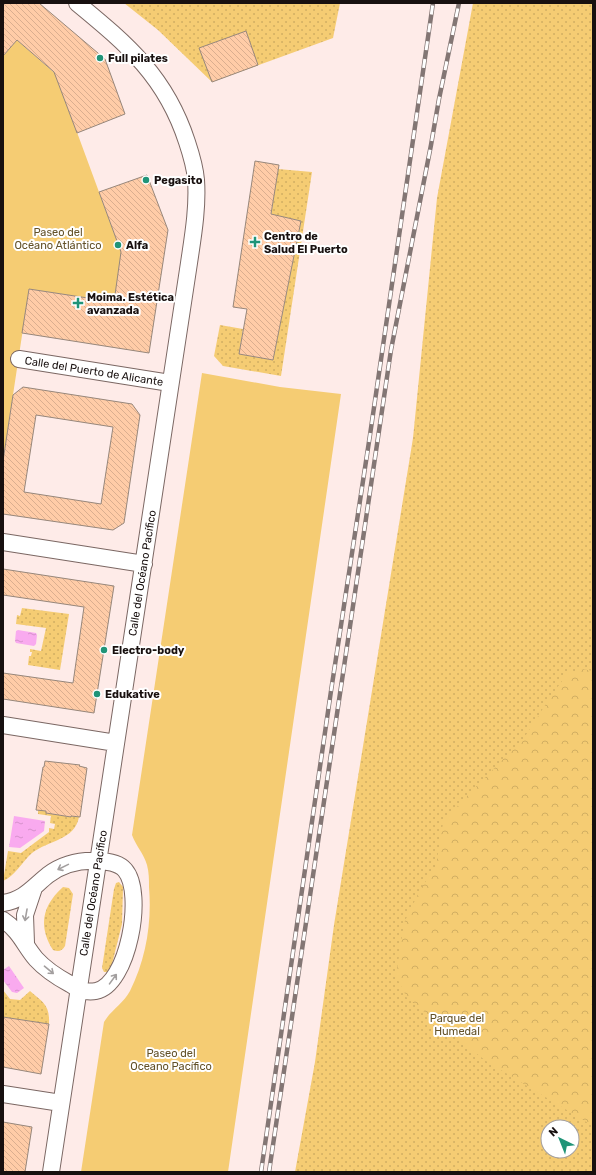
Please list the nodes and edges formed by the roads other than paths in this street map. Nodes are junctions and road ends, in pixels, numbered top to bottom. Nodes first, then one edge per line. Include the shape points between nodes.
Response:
1 (81, 5) edge
2 (19, 359) dead end
3 (170, 383) junction
4 (3, 542) edge
5 (144, 564) junction
6 (3, 725) edge
7 (116, 743) junction
8 (98, 861) junction
9 (34, 888) junction
10 (3, 903) edge
11 (3, 920) edge
12 (26, 943) junction
13 (78, 989) junction
14 (3, 1094) edge
15 (61, 1103) junction
16 (51, 1172) edge

1 - 3 street, Calle del Océano Pacífico via 148,68 173,106 193,159 196,202 192,242
2 - 3 street, Calle del Puerto de Alicante
3 - 5 street, Calle del Océano Pacífico
4 - 5 street
5 - 7 street, Calle del Océano Pacífico
6 - 7 street
7 - 8 street, Calle del Océano Pacífico
8 -> 9 street via 67,864
8 - 13 street, Calle del Océano Pacífico
13 -> 8 street via 94,992 110,984 125,956 132,928 134,896 129,877 120,866
9 - 10 street via 17,900
9 -> 12 street via 25,915
11 - 12 street
12 -> 13 street via 46,969
13 - 15 street, Calle del Océano Pacífico
14 - 15 street
15 - 16 street, Calle del Océano Pacífico

